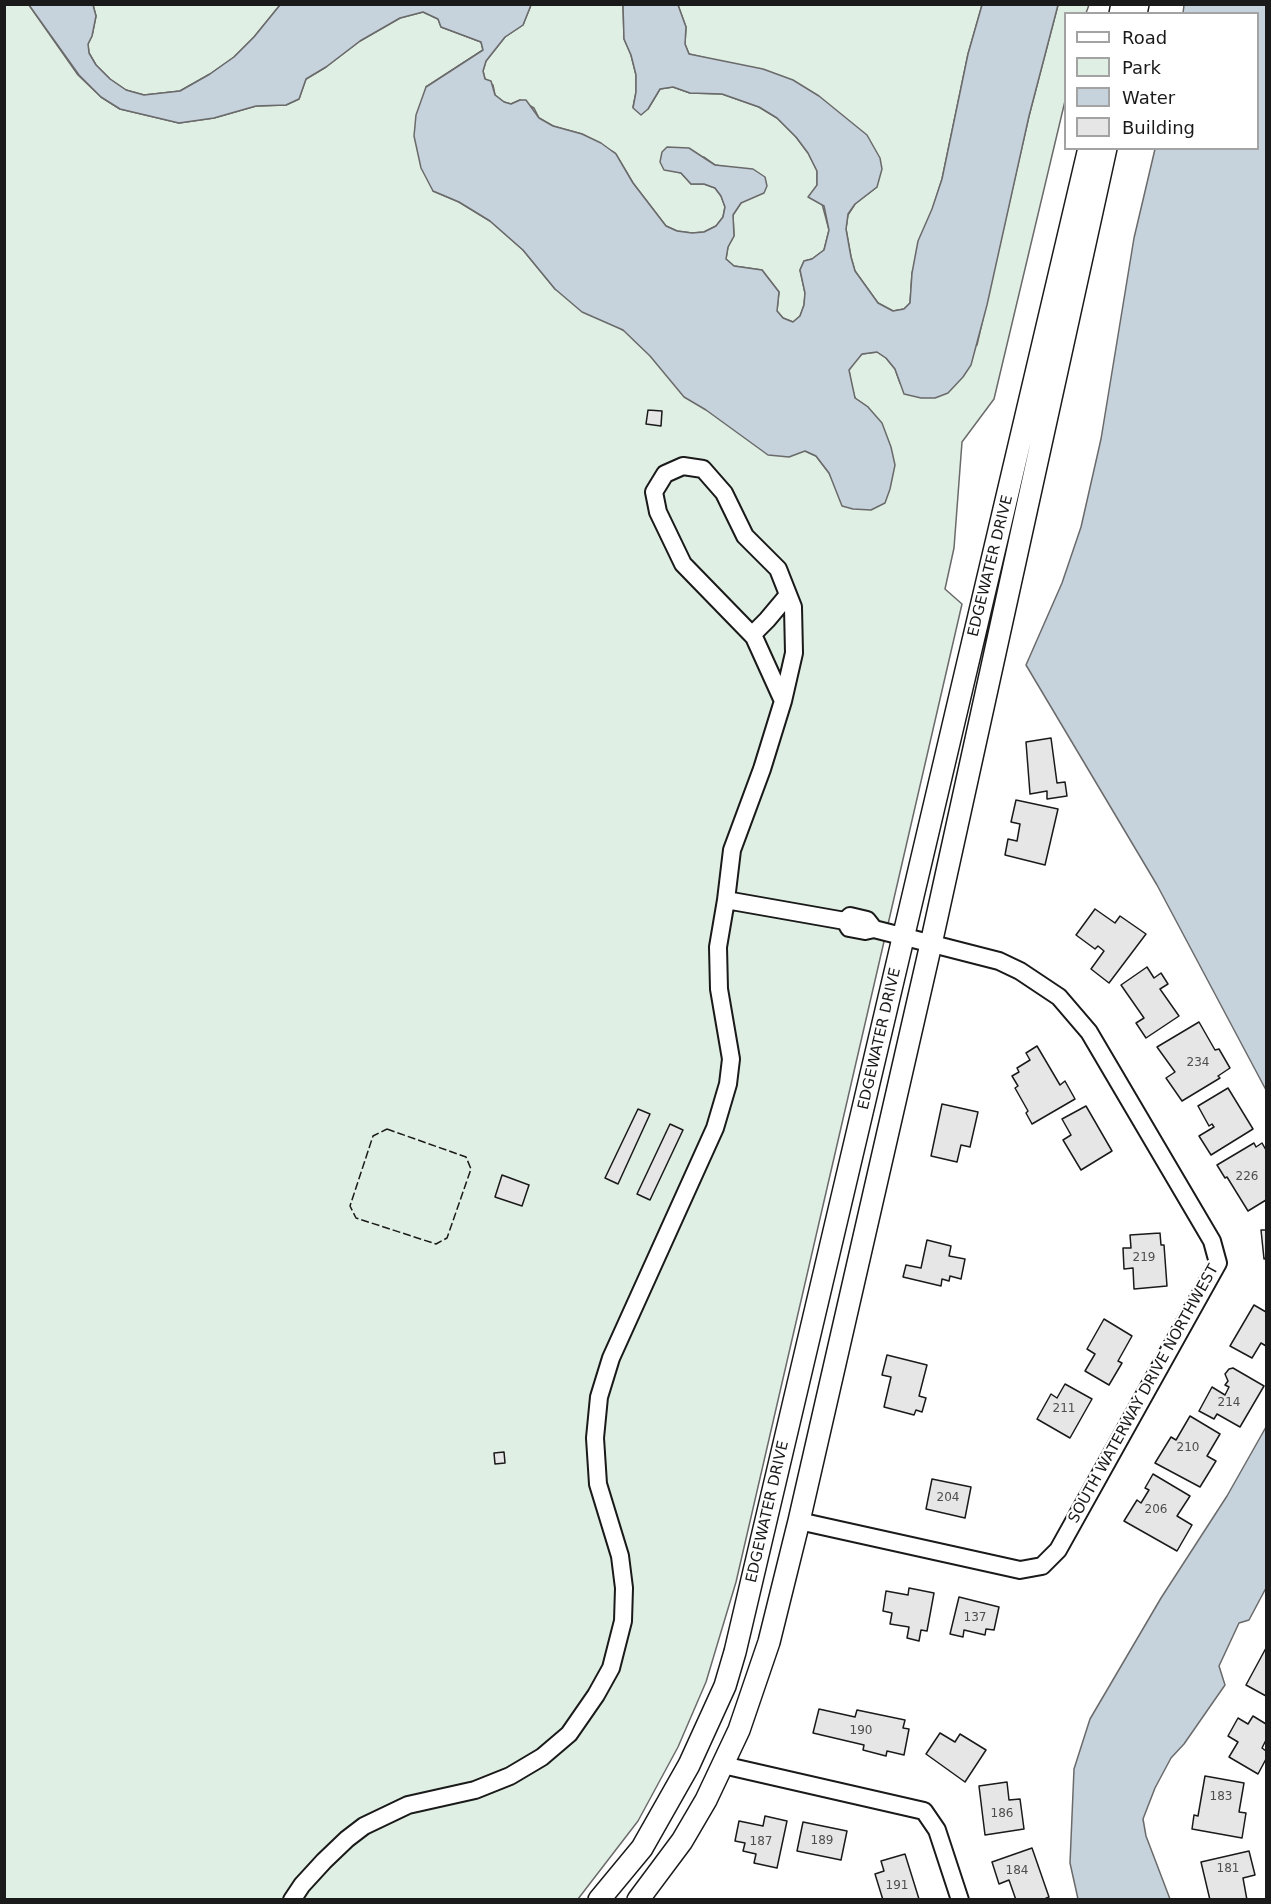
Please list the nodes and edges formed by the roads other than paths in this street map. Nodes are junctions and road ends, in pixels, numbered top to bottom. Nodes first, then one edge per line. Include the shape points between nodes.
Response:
1 (1089, 150) edge
2 (1106, 150) edge
3 (788, 595) junction
4 (752, 635) junction
5 (783, 701) junction
6 (726, 900) junction
7 (903, 937) junction
8 (931, 944) junction
9 (799, 1521) junction
10 (723, 1765) junction
11 (292, 1899) edge
12 (599, 1899) edge
13 (638, 1899) edge
14 (960, 1899) edge

1 - 7 street, EDGEWATER DRIVE
2 - 8 street, EDGEWATER DRIVE
3 - 4 street
3 - 4 street via 778,569 745,536 724,493 703,469 683,466 665,474 654,492 658,512 683,564
3 - 5 street via 793,607 794,653
4 - 5 street
5 - 6 street via 732,850
6 - 7 street, SOUTH WATERWAY DRIVE NORTHWEST via 845,921 850,916 867,920 874,929
6 - 11 street via 718,946 731,1059 728,1084 715,1128 611,1358 599,1397 595,1438 598,1484 620,1556 624,1588 623,1621 611,1668 569,1734 542,1757 475,1790 408,1805 364,1826 324,1861
7 - 8 street, SOUTH WATERWAY DRIVE NORTHWEST
7 - 12 street, EDGEWATER DRIVE via 725,1686 689,1765 642,1848
8 - 9 street, EDGEWATER DRIVE
8 - 9 street, SOUTH WATERWAY DRIVE NORTHWEST via 977,954 1020,970 1075,1013 1212,1241 1218,1263 1058,1550 1042,1566 1020,1570
9 - 10 street, EDGEWATER DRIVE via 769,1642
10 - 13 street, EDGEWATER DRIVE via 682,1841
10 - 14 street via 924,1811 937,1830

